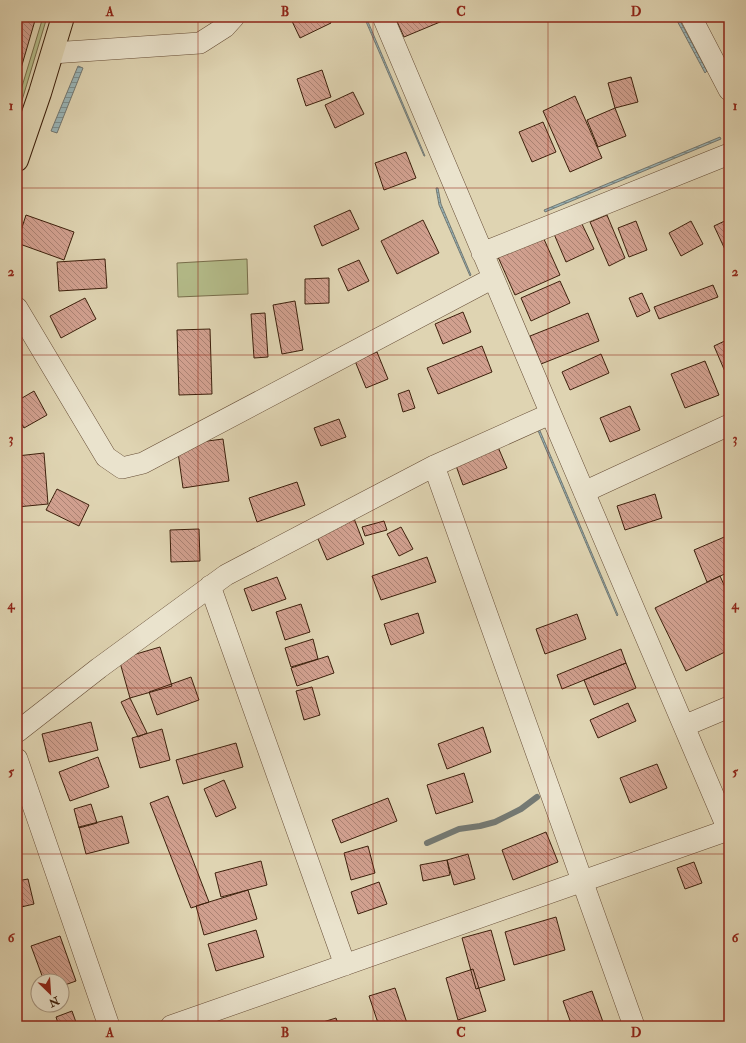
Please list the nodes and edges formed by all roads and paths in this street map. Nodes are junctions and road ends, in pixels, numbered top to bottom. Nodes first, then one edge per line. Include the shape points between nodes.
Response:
1 (62, 17) edge
2 (234, 17) edge
3 (383, 17) edge
4 (691, 17) edge
5 (52, 53) junction
6 (729, 90) edge
7 (729, 154) edge
8 (17, 160) edge
9 (482, 253) junction
10 (493, 278) junction
11 (17, 308) edge
12 (550, 414) junction
13 (729, 425) edge
14 (434, 466) junction
15 (584, 492) junction
16 (210, 586) junction
17 (729, 707) edge
18 (684, 726) junction
19 (17, 732) edge
20 (17, 759) edge
21 (729, 831) edge
22 (582, 882) junction
23 (345, 965) junction
24 (109, 1026) edge
25 (171, 1026) edge
26 (634, 1026) edge

1 - 5 main road
2 - 5 street via 225,27 200,43
3 - 9 street
4 - 6 street
5 - 8 main road
7 - 9 street
9 - 10 street
10 - 11 street via 143,463 122,468 106,457
10 - 12 street
12 - 14 street
12 - 15 street
13 - 15 street
14 - 16 street via 226,575
14 - 22 street
15 - 18 street
16 - 19 street
16 - 23 street
17 - 18 street
18 - 21 street
20 - 24 street
21 - 22 street
22 - 23 street
22 - 26 street
23 - 25 street

